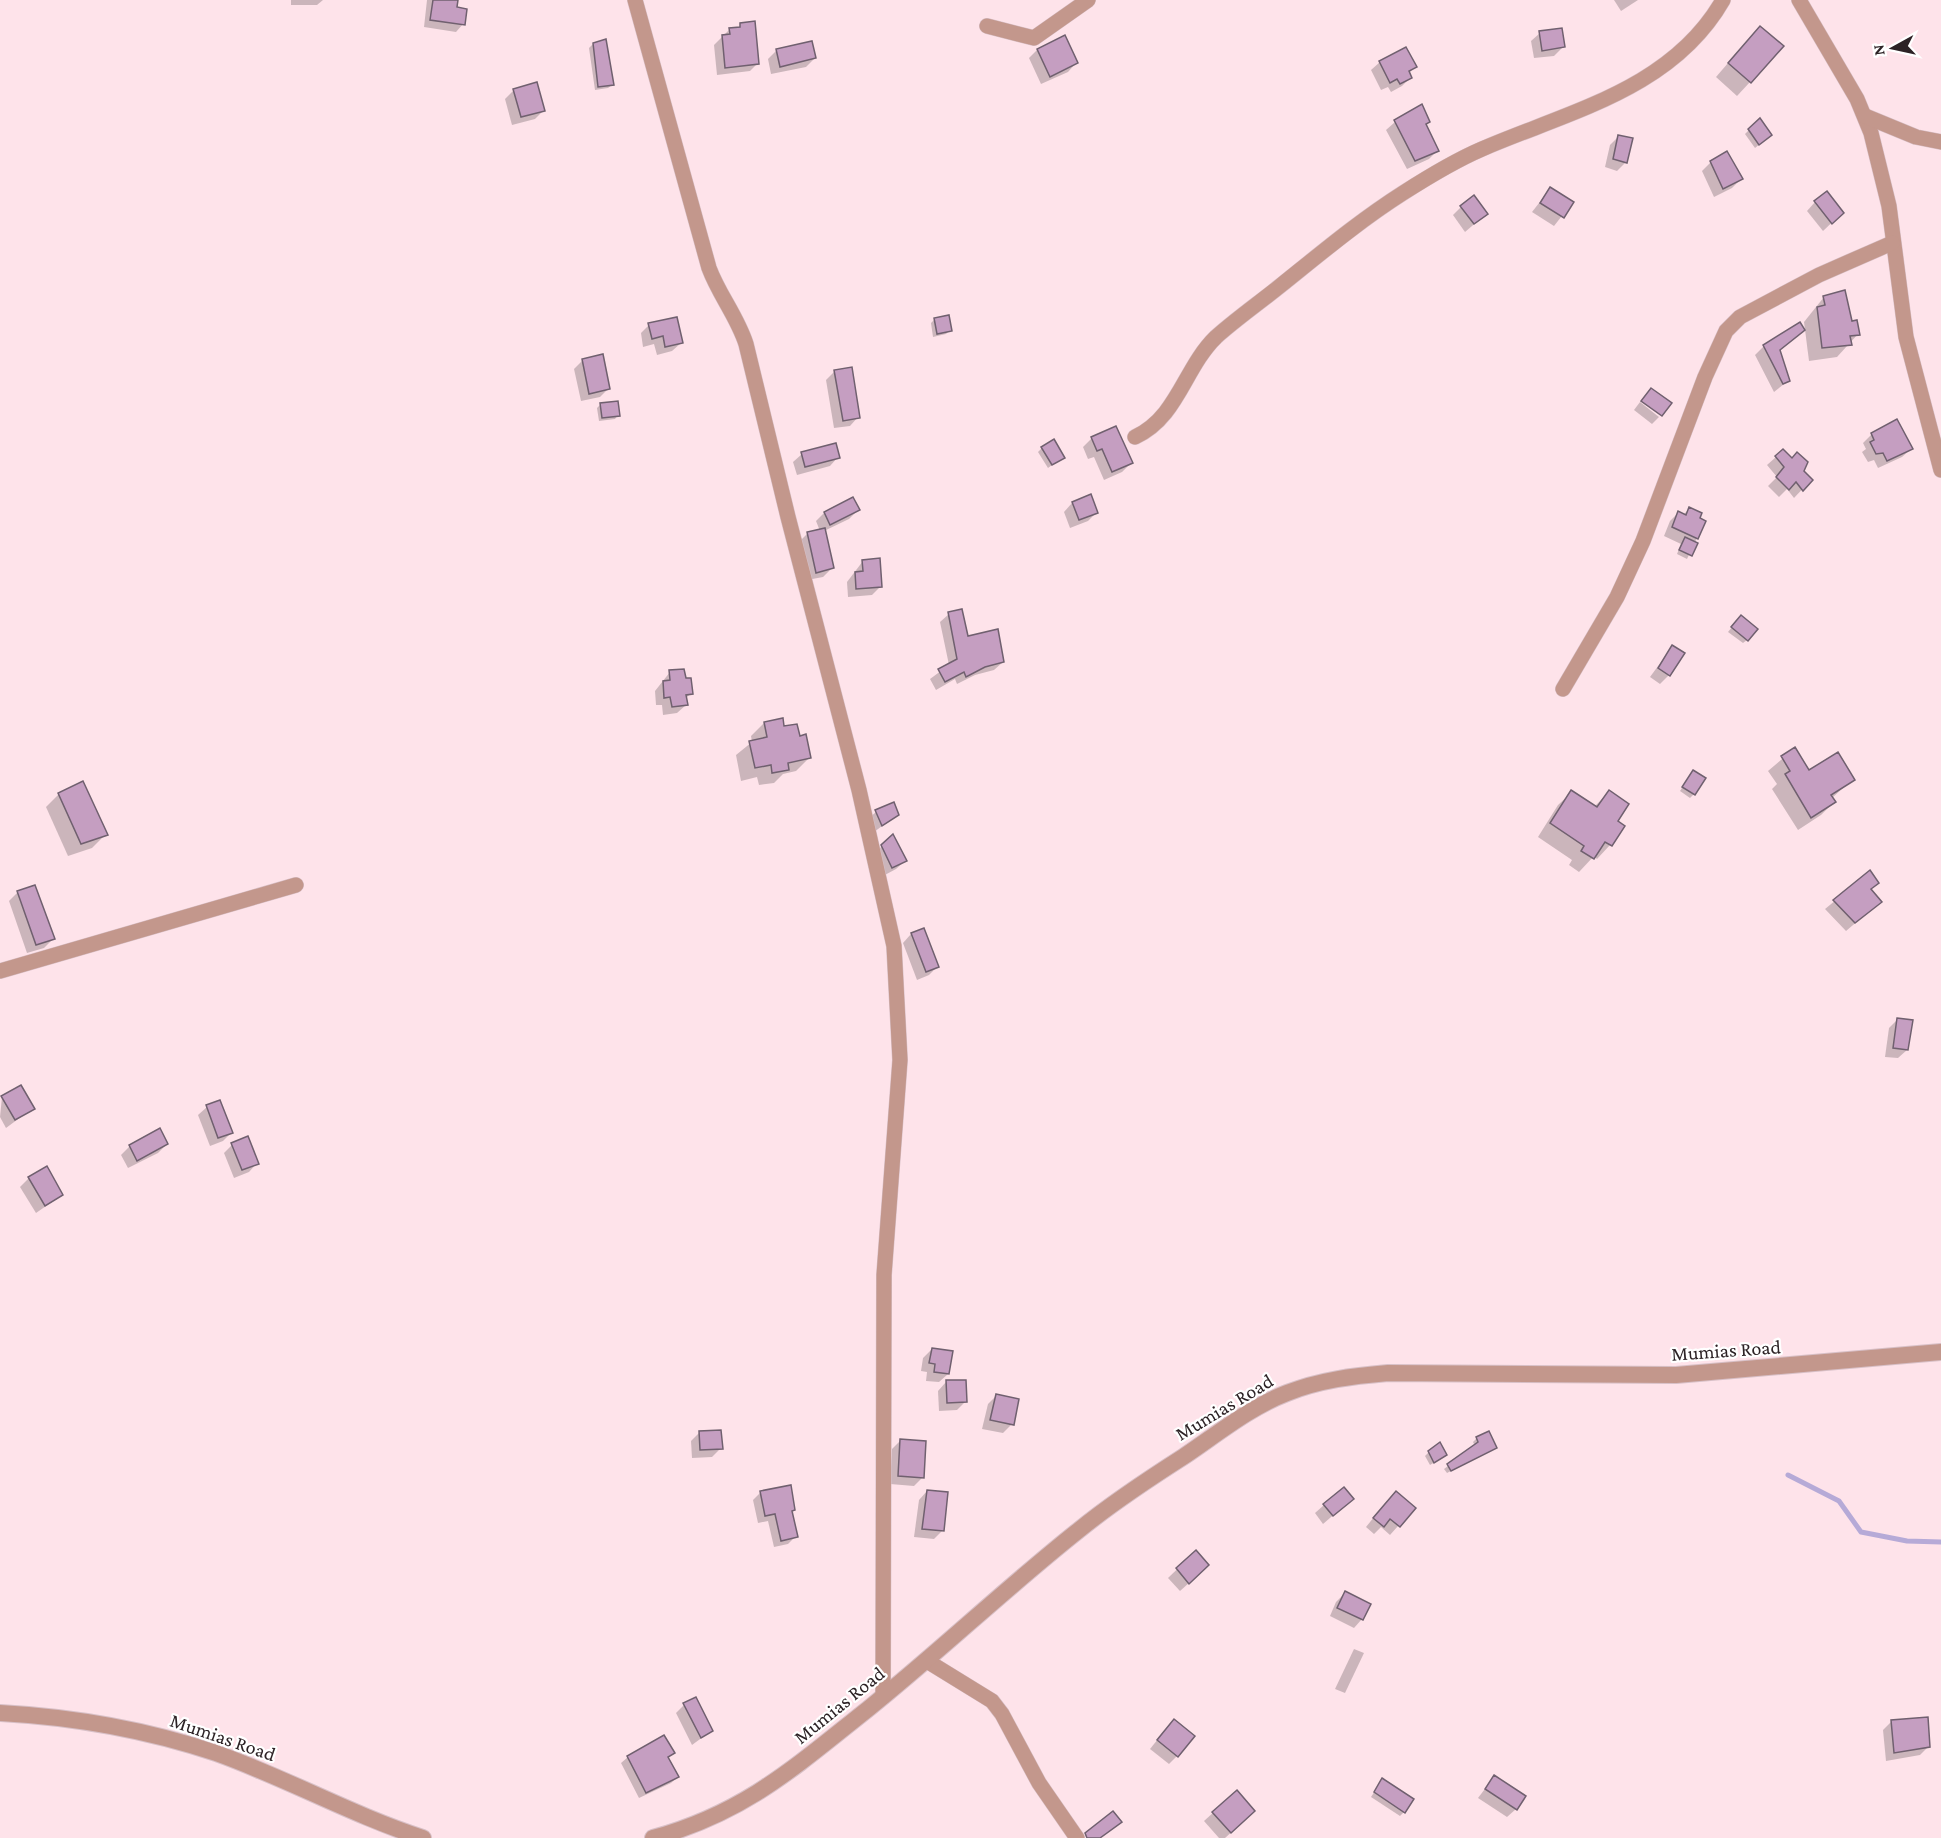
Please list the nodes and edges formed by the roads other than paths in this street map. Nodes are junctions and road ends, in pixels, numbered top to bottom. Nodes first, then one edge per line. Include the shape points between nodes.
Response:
1 (635, 0) edge
2 (1088, 0) edge
3 (1723, 0) edge
4 (1799, 0) edge
5 (987, 26) dead end
6 (1865, 116) junction
7 (1941, 142) edge
8 (1892, 243) junction
9 (1135, 437) dead end
10 (1941, 470) edge
11 (1563, 689) dead end
12 (296, 885) dead end
13 (0, 971) edge
14 (1941, 1352) edge
15 (927, 1661) junction
16 (883, 1697) junction
17 (0, 1713) edge
18 (423, 1838) edge
19 (653, 1838) edge
20 (1077, 1838) edge

1 - 16 street via 709,268 746,344 859,790 894,946 900,1060 884,1275
2 - 5 street via 1034,38
3 - 9 street via 1710,23 1690,45 1654,73 1591,106 1472,154 1365,219 1217,336 1191,368 1162,420
4 - 6 street
6 - 7 street via 1908,134
6 - 8 street via 1883,174
8 - 10 street via 1906,337
8 - 11 street via 1819,275 1740,317 1726,331 1643,541 1617,597
12 - 13 street
14 - 15 street, Mumias Road via 1684,1374 1388,1373 1315,1383 1255,1409 1131,1491 1078,1530
15 - 16 street, Mumias Road
15 - 20 street via 992,1701 1039,1783
16 - 19 street, Mumias Road via 771,1786 728,1811
17 - 18 street, Mumias Road via 101,1725 215,1753

